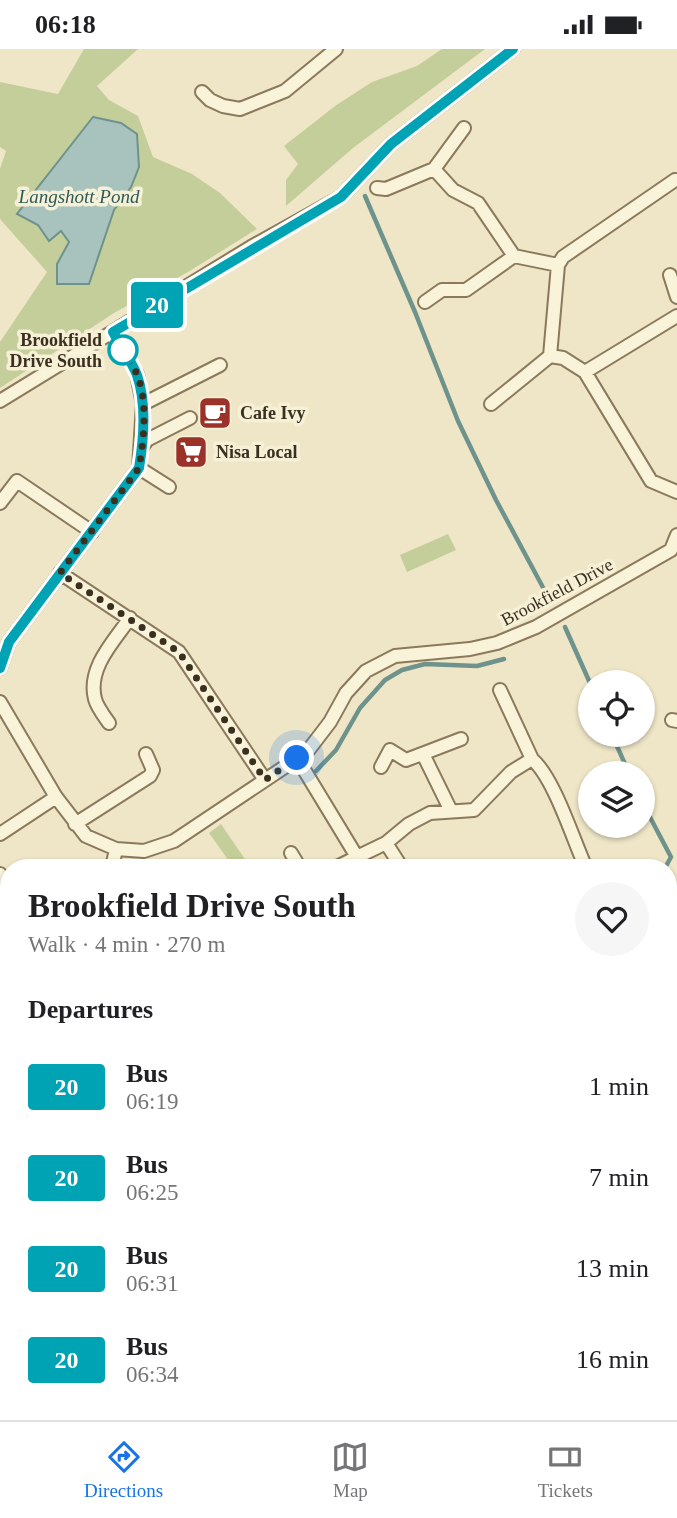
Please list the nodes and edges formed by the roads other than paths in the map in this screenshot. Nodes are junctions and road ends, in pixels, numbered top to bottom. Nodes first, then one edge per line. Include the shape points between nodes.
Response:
1 (337, 49) edge
2 (513, 49) edge
3 (202, 92) dead end
4 (464, 128) dead end
5 (434, 169) junction
6 (676, 180) edge
7 (377, 188) dead end
8 (514, 256) junction
9 (558, 265) junction
10 (670, 275) dead end
11 (677, 297) edge
12 (425, 302) dead end
13 (677, 316) edge
14 (550, 356) junction
15 (220, 365) dead end
16 (585, 372) junction
17 (137, 374) dead end
18 (0, 401) edge
19 (143, 404) junction
20 (491, 404) dead end
21 (190, 418) dead end
22 (142, 447) junction
23 (139, 468) junction
24 (169, 487) dead end
25 (677, 492) edge
26 (0, 503) edge
27 (92, 532) junction
28 (677, 535) edge
29 (674, 554) edge
30 (60, 573) junction
31 (130, 618) junction
32 (0, 668) edge
33 (500, 689) dead end
34 (0, 702) edge
35 (109, 723) dead end
36 (461, 739) dead end
37 (146, 754) dead end
38 (423, 754) junction
39 (297, 758) junction
40 (532, 759) junction
41 (381, 767) dead end
42 (265, 780) junction
43 (56, 797) junction
44 (451, 811) junction
45 (75, 824) junction
46 (0, 834) edge
47 (386, 843) junction
48 (116, 849) junction
49 (291, 853) dead end
50 (357, 857) junction
51 (113, 859) edge
52 (295, 859) edge
53 (353, 859) edge
54 (396, 859) edge
55 (582, 859) edge

1 - 3 street via 285,91 240,109 217,103
2 - 18 street via 391,144 341,197
4 - 5 street
5 - 7 street via 386,189
5 - 8 street via 453,190 478,203
6 - 9 street via 618,212
8 - 9 street
8 - 12 street via 466,290 442,290
9 - 14 street
10 - 11 street
13 - 16 street
14 - 16 street via 563,358
14 - 20 street
15 - 19 street
16 - 25 street via 651,481
17 - 19 street
19 - 22 street
21 - 22 street
22 - 23 street
23 - 24 street
23 - 27 street
26 - 27 street via 17,481
27 - 30 street
28 - 29 street, Brookfield Drive
29 - 39 street, Brookfield Drive via 506,639 470,649 395,656 366,671 346,692 307,752
30 - 31 street
30 - 32 street via 9,642
31 - 35 street via 94,674 95,699
31 - 42 street via 179,652
33 - 40 street
34 - 43 street, Brookfield Drive
36 - 38 street
37 - 45 street via 153,770 150,776
38 - 41 street via 406,759 390,750
38 - 44 street
39 - 42 street, Brookfield Drive
39 - 50 street
40 - 44 street via 511,772 474,810
40 - 55 street via 550,781
42 - 48 street, Brookfield Drive via 174,841 144,851
43 - 45 street, Brookfield Drive
43 - 46 street
44 - 47 street via 430,813
45 - 48 street, Brookfield Drive via 86,836
47 - 50 street
47 - 54 street
48 - 51 street
49 - 52 street
50 - 53 street

